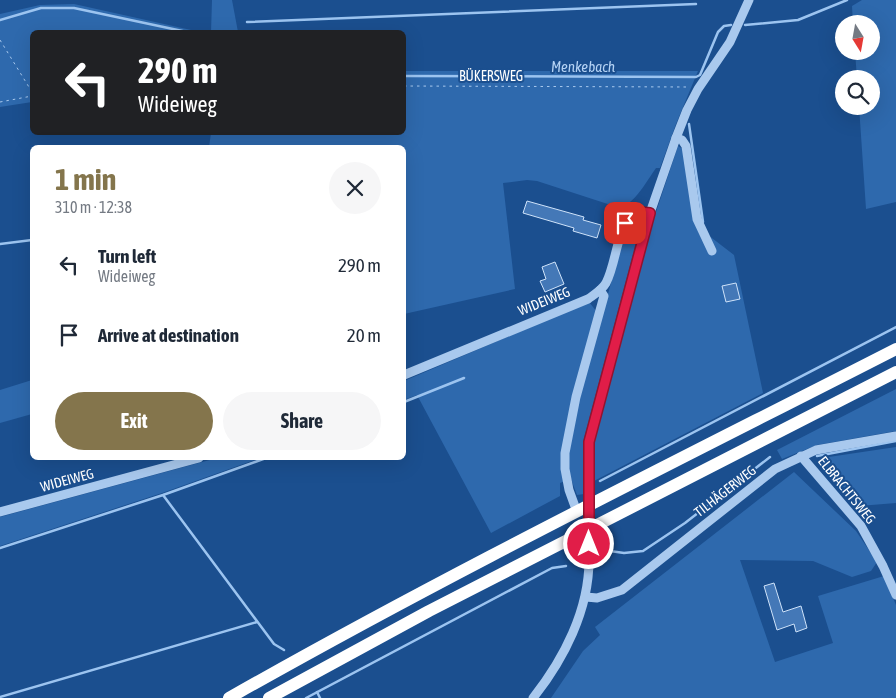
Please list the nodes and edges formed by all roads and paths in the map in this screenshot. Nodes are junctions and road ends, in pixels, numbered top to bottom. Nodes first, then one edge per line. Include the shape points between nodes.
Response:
1 (749, 0) edge
2 (0, 40) edge
3 (406, 86) edge
4 (30, 89) edge
5 (698, 89) junction
6 (30, 96) edge
7 (0, 102) edge
8 (676, 138) junction
9 (650, 213) junction
10 (712, 251) dead end
11 (600, 290) junction
12 (896, 349) edge
13 (896, 372) edge
14 (406, 374) edge
15 (896, 436) edge
16 (801, 456) junction
17 (192, 460) edge
18 (0, 512) edge
19 (577, 512) junction
20 (896, 595) edge
21 (586, 597) junction
22 (229, 698) edge
23 (269, 698) edge
24 (532, 698) edge

1 - 5 street via 730,42
2 - 4 path
3 - 5 path, BÜKERSWEG
5 - 8 street
6 - 7 path
8 - 9 street
8 - 10 street via 686,146 697,219
9 - 11 street via 640,212 625,223 611,270
9 - 21 street, bridge via 589,442
11 - 14 street, WIDEIWEG via 588,298
11 - 19 street via 604,296 576,397 565,453 569,490
12 - 19 highway
13 - 23 highway via 430,611
15 - 16 street, TILHÄGERWEG via 816,450
16 - 20 street, ELBRACHTSWEG via 861,526
16 - 21 street, TILHÄGERWEG via 775,469 622,590 597,598
17 - 18 street, WIDEIWEG
19 - 22 highway via 312,650
21 - 24 street via 568,642 546,681

